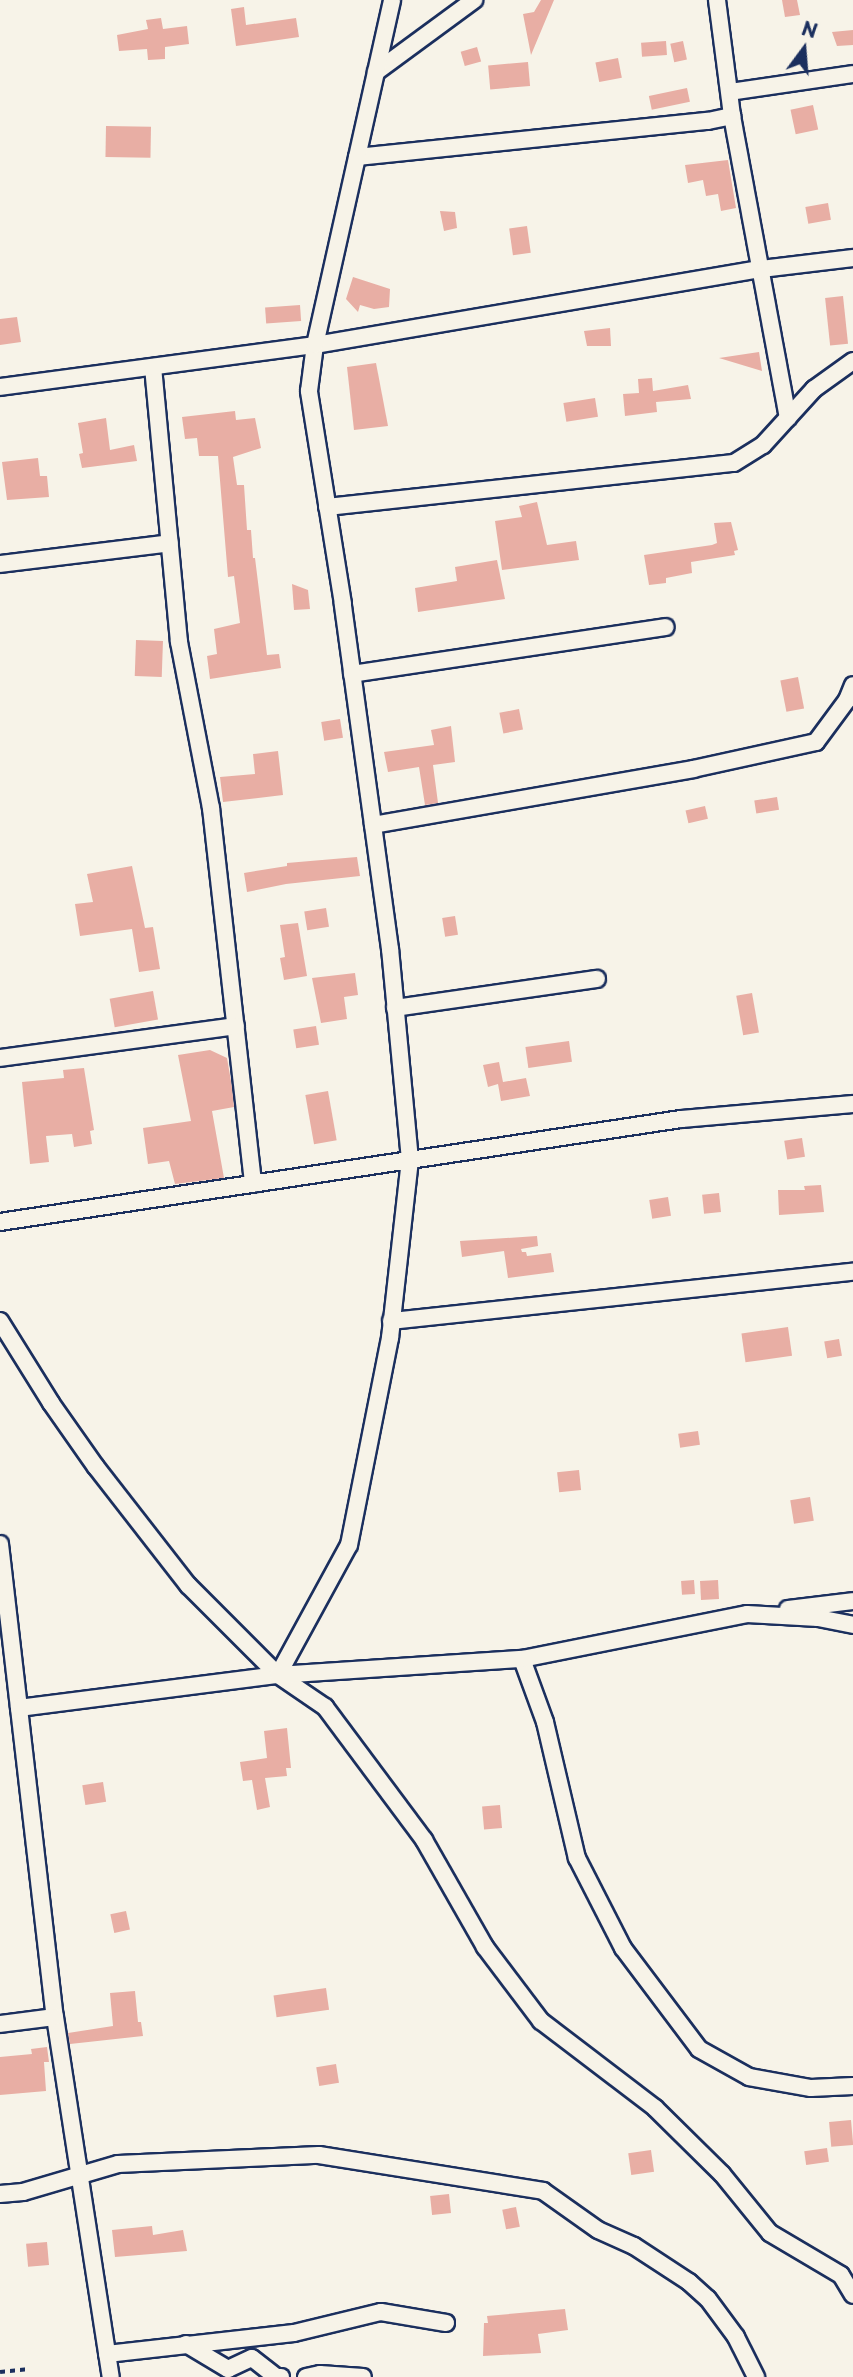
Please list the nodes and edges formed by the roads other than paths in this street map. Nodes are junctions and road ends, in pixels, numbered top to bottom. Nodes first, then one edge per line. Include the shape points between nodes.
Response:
1 (392, 0) edge
2 (474, 0) edge
3 (717, 0) edge
4 (376, 72) junction
5 (853, 75) edge
6 (730, 92) junction
7 (732, 116) junction
8 (357, 157) junction
9 (853, 258) edge
10 (761, 269) junction
11 (315, 345) junction
12 (853, 361) edge
13 (153, 367) junction
14 (0, 387) edge
15 (788, 418) junction
16 (327, 507) junction
17 (170, 543) junction
18 (0, 564) edge
19 (666, 627) dead end
20 (352, 674) junction
21 (853, 685) edge
22 (373, 825) junction
23 (597, 979) dead end
24 (396, 1008) junction
25 (236, 1026) junction
26 (0, 1058) edge
27 (853, 1104) edge
28 (410, 1160) junction
29 (253, 1184) junction
30 (0, 1222) edge
31 (853, 1272) edge
32 (0, 1321) edge
33 (391, 1321) junction
34 (0, 1544) edge
35 (853, 1601) edge
36 (747, 1614) junction
37 (853, 1625) edge
38 (522, 1659) junction
39 (278, 1675) junction
40 (19, 1708) junction
41 (55, 2017) junction
42 (0, 2024) edge
43 (853, 2086) edge
44 (79, 2174) junction
45 (0, 2194) edge
46 (853, 2295) edge
47 (446, 2323) dead end
48 (186, 2344) junction
49 (107, 2354) junction
50 (111, 2377) edge
51 (281, 2377) edge
52 (306, 2377) edge
53 (363, 2377) edge
54 (756, 2377) edge

1 - 4 street
2 - 4 street
3 - 6 street
4 - 8 street
5 - 6 street
6 - 7 street
7 - 8 street
7 - 10 street
8 - 11 street
9 - 10 street
10 - 11 street
10 - 15 street
11 - 13 street
11 - 16 street via 309,391
12 - 15 street via 814,389
13 - 14 street
13 - 17 street
15 - 16 street via 763,445 734,463
16 - 20 street
17 - 18 street
17 - 25 street via 179,642 211,808
19 - 20 street
20 - 22 street
21 - 22 street via 816,743
22 - 24 street
23 - 24 street
24 - 28 street
25 - 26 street
25 - 29 street
27 - 28 street via 681,1119
28 - 29 street
28 - 33 street
29 - 30 street
31 - 33 street
32 - 39 street via 96,1467 188,1585
33 - 39 street via 349,1545
34 - 40 street
35 - 36 street
36 - 37 street
36 - 38 street
38 - 39 street
38 - 43 street via 545,1722 577,1858 623,1948 699,2049 748,2077 811,2088
39 - 40 street
39 - 46 street via 325,1707 424,1840 485,1947 541,2021 655,2108 722,2174 770,2233 841,2275
40 - 41 street
41 - 42 street
41 - 44 street
44 - 45 street via 23,2192
44 - 49 street
44 - 54 street via 118,2164 319,2155 542,2190 598,2231 634,2246 689,2282 736,2337
47 - 48 street via 381,2312 294,2333
48 - 49 street
48 - 51 street via 228,2369 252,2358
49 - 50 street
52 - 53 street

